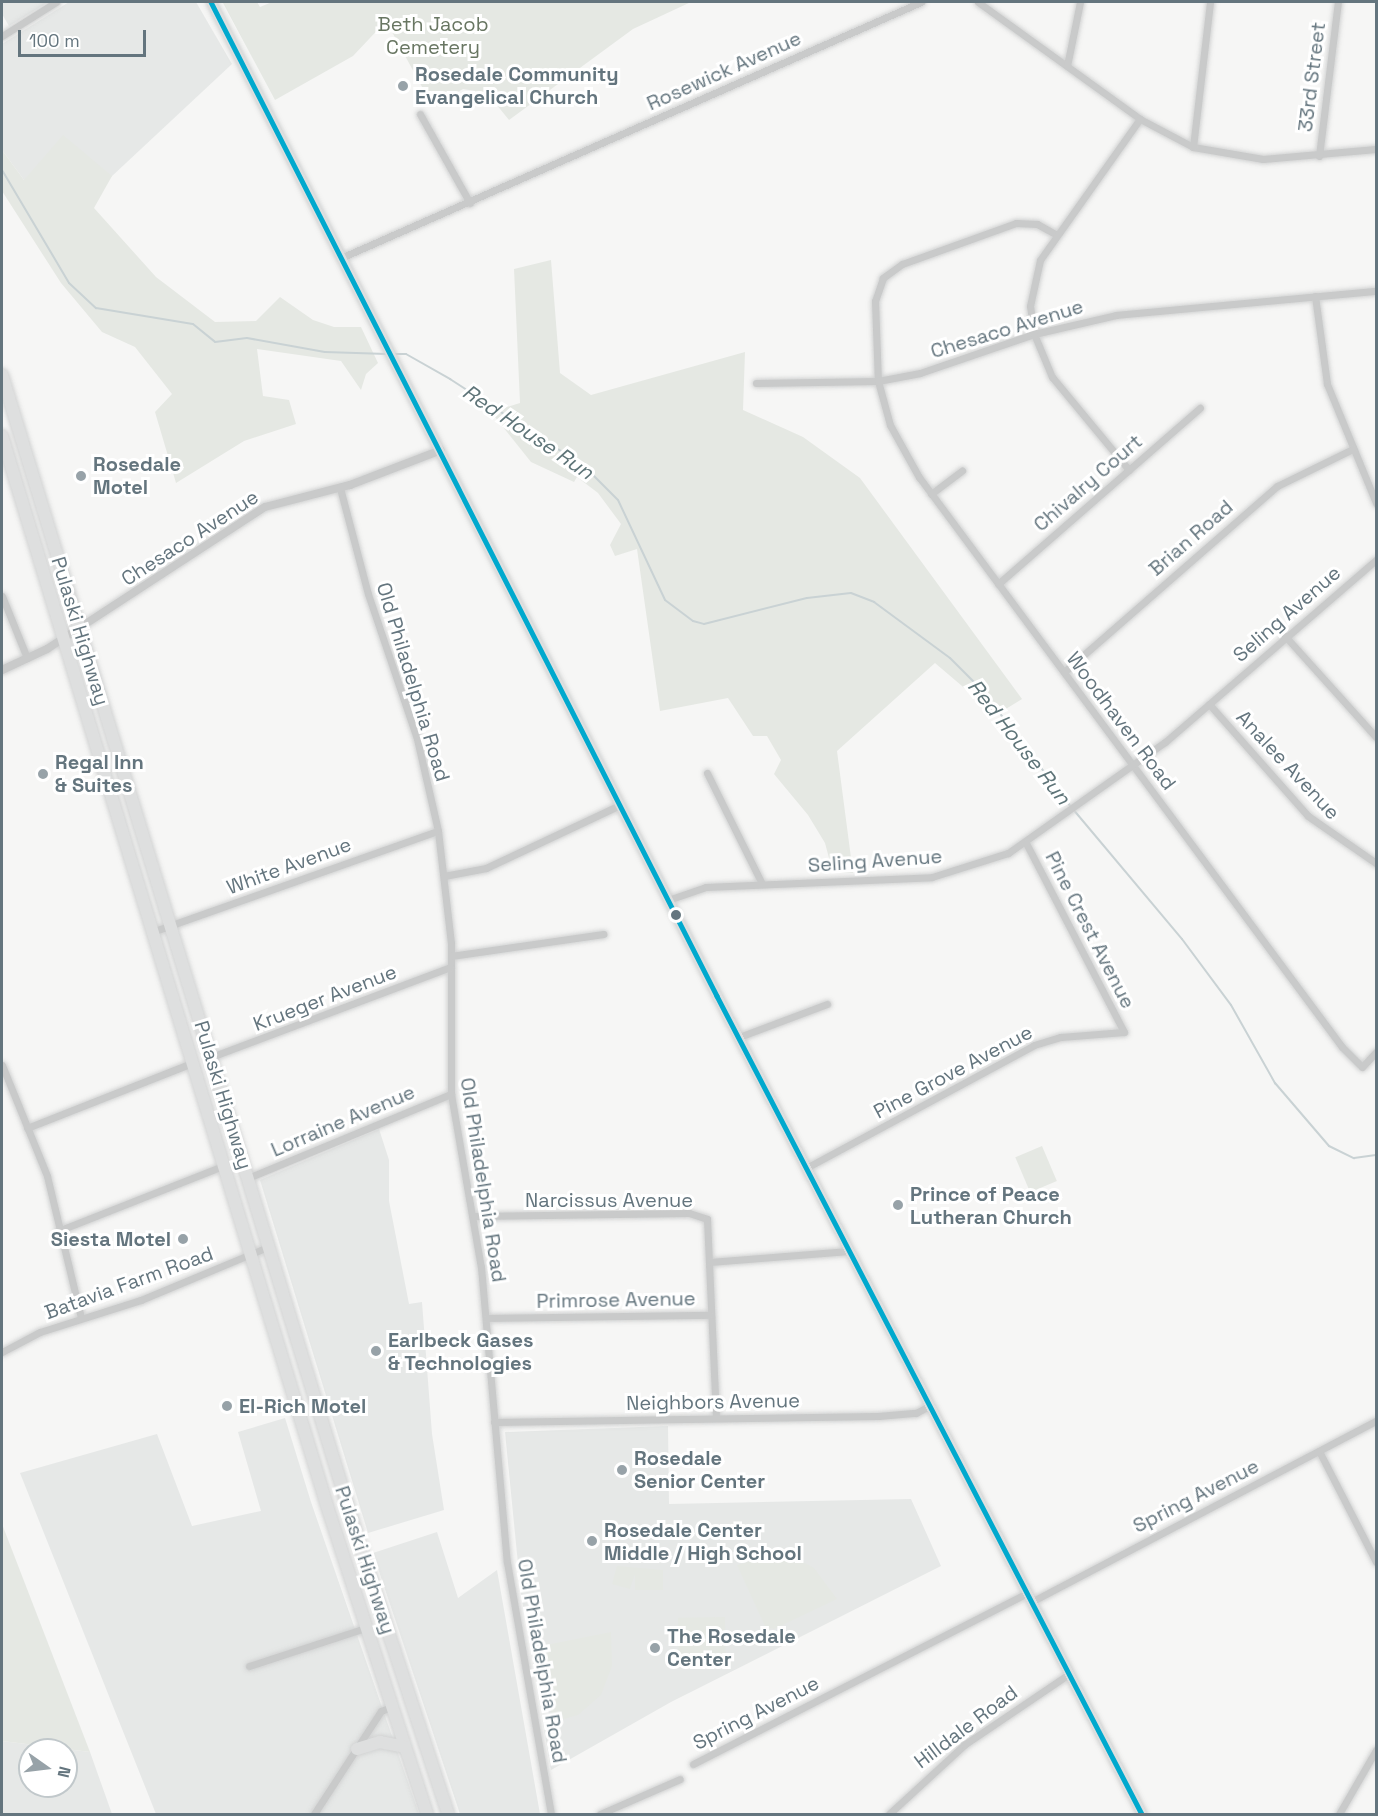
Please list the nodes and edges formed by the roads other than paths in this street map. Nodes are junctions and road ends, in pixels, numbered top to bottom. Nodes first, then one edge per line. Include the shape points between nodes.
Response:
1 (56, 2) edge
2 (212, 2) edge
3 (921, 2) edge
4 (978, 2) edge
5 (1080, 2) edge
6 (1210, 2) edge
7 (1338, 2) edge
8 (2, 36) edge
9 (1068, 66) junction
10 (420, 114) dead end
11 (1140, 119) junction
12 (1192, 147) junction
13 (1377, 149) edge
14 (1319, 156) junction
15 (470, 203) junction
16 (1057, 235) junction
17 (343, 257) junction
18 (1377, 291) edge
19 (1315, 296) junction
20 (1034, 334) junction
21 (2, 375) edge
22 (878, 381) junction
23 (756, 383) dead end
24 (1200, 408) dead end
25 (2, 436) edge
26 (1353, 448) junction
27 (441, 450) junction
28 (1129, 470) junction
29 (962, 471) dead end
30 (339, 488) junction
31 (932, 494) junction
32 (1377, 503) edge
33 (1377, 560) edge
34 (998, 584) junction
35 (2, 596) edge
36 (80, 628) junction
37 (1285, 636) junction
38 (64, 638) junction
39 (27, 658) junction
40 (2, 670) edge
41 (1064, 672) junction
42 (1209, 704) junction
43 (1377, 737) edge
44 (1134, 766) junction
45 (707, 773) dead end
46 (620, 805) junction
47 (438, 831) junction
48 (1026, 843) junction
49 (1377, 863) edge
50 (444, 876) junction
51 (762, 884) junction
52 (668, 900) junction
53 (170, 926) junction
54 (152, 932) junction
55 (603, 934) dead end
56 (451, 956) junction
57 (451, 967) junction
58 (826, 1004) dead end
59 (1124, 1032) joint
60 (739, 1037) junction
61 (1377, 1052) edge
62 (211, 1058) junction
63 (192, 1063) junction
64 (2, 1065) edge
65 (451, 1094) junction
66 (27, 1128) junction
67 (223, 1166) junction
68 (806, 1168) junction
69 (248, 1178) junction
70 (474, 1216) junction
71 (58, 1232) junction
72 (268, 1247) junction
73 (849, 1251) junction
74 (250, 1256) junction
75 (710, 1262) junction
76 (710, 1315) junction
77 (81, 1318) junction
78 (486, 1318) junction
79 (2, 1352) edge
80 (929, 1406) junction
81 (716, 1418) junction
82 (1377, 1421) edge
83 (494, 1422) junction
84 (1319, 1451) junction
85 (1377, 1562) edge
86 (1029, 1597) junction
87 (365, 1628) junction
88 (249, 1666) dead end
89 (1069, 1674) junction
90 (391, 1707) junction
91 (405, 1748) junction
92 (357, 1749) junction
93 (1377, 1750) edge
94 (693, 1764) dead end
95 (680, 1779) dead end
96 (314, 1815) edge
97 (427, 1815) edge
98 (448, 1815) edge
99 (551, 1815) edge
100 (600, 1815) edge
101 (889, 1815) edge
102 (1142, 1815) edge
103 (1339, 1815) edge

1 - 8 street
2 - 17 main road
3 - 15 street, Rosewick Avenue
4 - 9 street
5 - 9 street
6 - 12 street
7 - 14 street, 33rd Street
9 - 11 street
10 - 15 street
11 - 12 street
11 - 16 street
12 - 14 street via 1263,159
13 - 14 street
15 - 17 street, Rosewick Avenue
16 - 20 street via 1032,281
16 - 22 street, Woodhaven Road via 1037,224 1022,222 887,273 875,301
17 - 27 main road
18 - 19 street, Chesaco Avenue
19 - 20 street, Chesaco Avenue via 1141,311
19 - 26 street via 1324,371
20 - 22 street, Chesaco Avenue via 920,373
20 - 28 street via 1059,388
21 - 36 highway, Pulaski Highway
22 - 23 street, Chesaco Avenue
22 - 31 street, Woodhaven Road via 895,437
24 - 28 street, Chivalry Court
25 - 38 highway, Pulaski Highway
26 - 32 street
26 - 41 street, Brian Road via 1277,486
27 - 30 street, Chesaco Avenue
27 - 46 main road
28 - 34 street, Chivalry Court
29 - 31 street
30 - 36 street, Chesaco Avenue via 265,507
30 - 47 street, Old Philadelphia Road via 368,594 417,739
31 - 34 street, Woodhaven Road
33 - 37 street, Seling Avenue
34 - 41 street, Woodhaven Road
35 - 39 street
36 - 38 street, Chesaco Avenue
36 - 53 highway, Pulaski Highway
37 - 42 street, Seling Avenue
37 - 43 street
38 - 39 street, Chesaco Avenue
38 - 54 highway, Pulaski Highway
39 - 40 street, Chesaco Avenue
41 - 44 street, Woodhaven Road
42 - 44 street, Seling Avenue
42 - 49 street, Analee Avenue via 1308,816
44 - 48 street, Seling Avenue
44 - 61 street, Woodhaven Road via 1362,1067
45 - 51 street
46 - 50 street via 486,868
46 - 52 main road
47 - 50 street, Old Philadelphia Road
47 - 53 street, White Avenue
48 - 51 street, Seling Avenue via 988,861 932,877
48 - 59 street, Pine Crest Avenue
50 - 56 street, Old Philadelphia Road
51 - 52 street, Seling Avenue via 697,888
52 - 60 main road
53 - 54 street, White Avenue
53 - 62 highway, Pulaski Highway
54 - 63 highway, Pulaski Highway
55 - 56 street
56 - 57 street, Old Philadelphia Road
57 - 62 street, Krueger Avenue
57 - 65 street, Old Philadelphia Road
58 - 60 street
59 - 68 street, Pine Grove Avenue via 1061,1037 1034,1045
60 - 68 main road
62 - 69 highway, Pulaski Highway
63 - 66 street
63 - 67 highway, Pulaski Highway
64 - 66 street
65 - 69 street, Lorraine Avenue
65 - 70 street, Old Philadelphia Road
66 - 71 street via 47,1176
67 - 71 street
67 - 74 highway, Pulaski Highway
68 - 73 main road
69 - 72 highway, Pulaski Highway
70 - 75 street, Narcissus Avenue via 689,1213 707,1219
70 - 78 street, Old Philadelphia Road
71 - 77 street
72 - 74 street, Batavia Farm Road
72 - 98 highway, Pulaski Highway
73 - 75 street
73 - 80 main road
74 - 77 street, Batavia Farm Road
74 - 87 highway, Pulaski Highway
75 - 76 street
76 - 78 street, Primrose Avenue
76 - 81 street
77 - 79 street, Batavia Farm Road
78 - 83 street, Old Philadelphia Road
80 - 81 street, Neighbors Avenue via 903,1414
80 - 86 main road
81 - 83 street, Neighbors Avenue
82 - 84 street, Spring Avenue
83 - 99 street, Old Philadelphia Road via 511,1586
84 - 85 street
84 - 86 street, Spring Avenue
86 - 89 main road
86 - 94 street, Spring Avenue
87 - 88 street
87 - 90 highway, Pulaski Highway
89 - 101 street, Hilldale Road via 964,1745 922,1779
89 - 102 main road
90 - 91 highway, Pulaski Highway
90 - 92 street via 381,1711
91 - 92 highway via 380,1742
91 - 97 highway, Pulaski Highway
92 - 96 street
93 - 103 street
95 - 100 street

